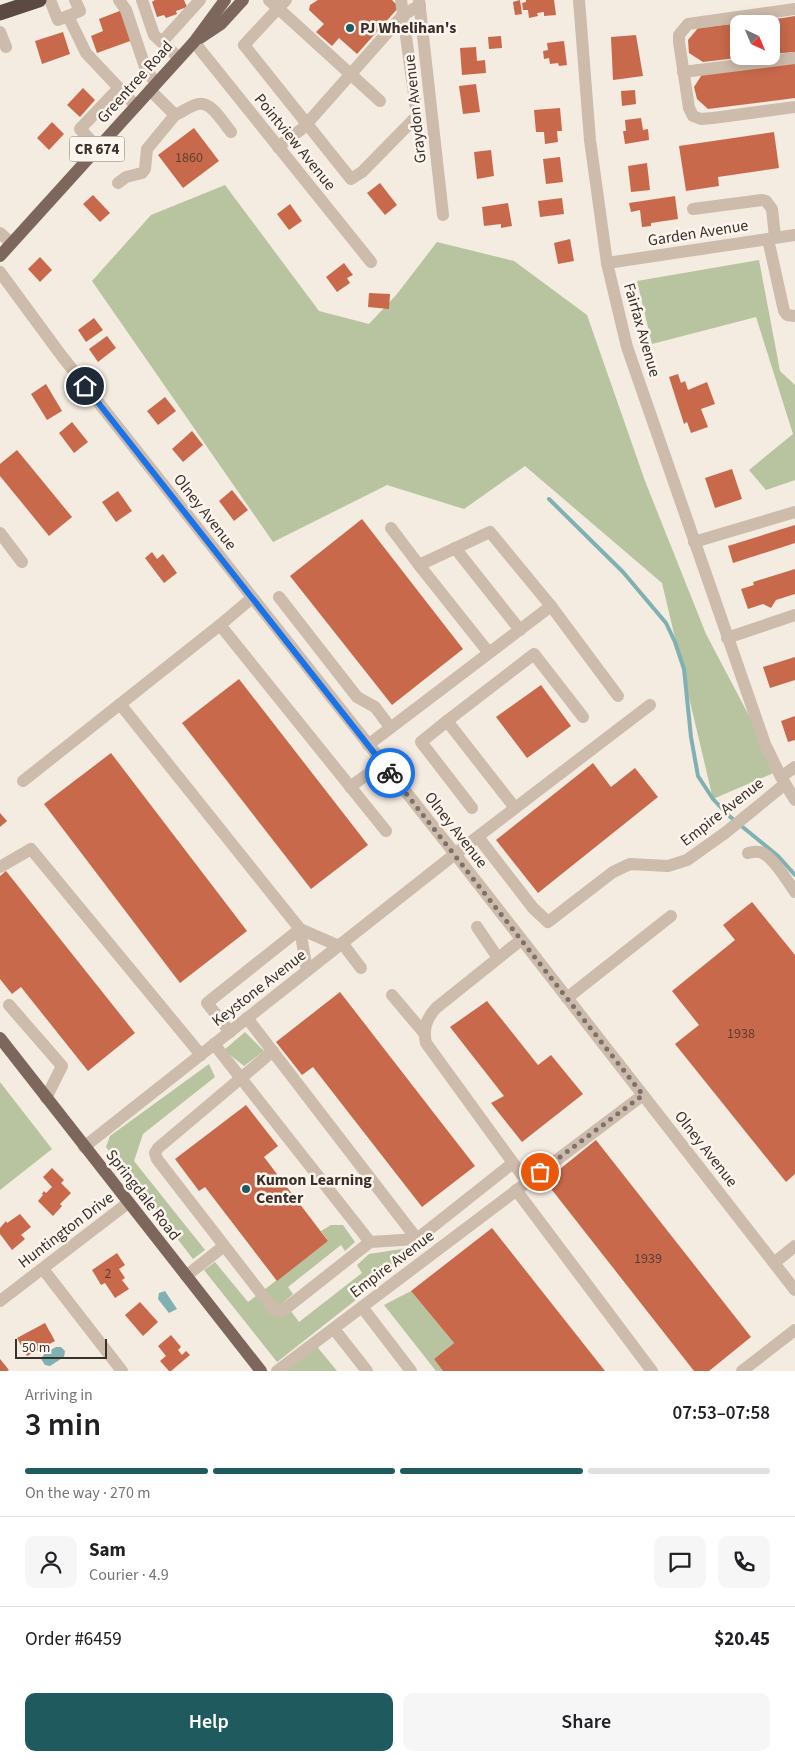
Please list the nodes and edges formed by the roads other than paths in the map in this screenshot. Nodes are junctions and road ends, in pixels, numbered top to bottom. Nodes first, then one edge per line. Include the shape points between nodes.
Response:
1 (39, 0) edge
2 (50, 0) edge
3 (75, 0) edge
4 (119, 0) edge
5 (142, 0) edge
6 (200, 0) edge
7 (225, 0) edge
8 (243, 0) edge
9 (401, 0) edge
10 (579, 0) edge
11 (278, 3) edge
12 (419, 3) edge
13 (795, 9) edge
14 (0, 13) edge
15 (403, 15) junction
16 (68, 16) junction
17 (0, 32) edge
18 (162, 42) junction
19 (194, 42) junction
20 (6, 48) dead end
21 (179, 58) junction
22 (795, 58) edge
23 (683, 72) junction
24 (350, 74) junction
25 (153, 87) junction
26 (119, 88) junction
27 (380, 101) dead end
28 (136, 106) junction
29 (795, 107) edge
30 (175, 115) junction
31 (307, 123) junction
32 (231, 132) dead end
33 (278, 147) junction
34 (98, 148) junction
35 (118, 183) dead end
36 (693, 209) dead end
37 (443, 215) dead end
38 (0, 233) edge
39 (795, 235) edge
40 (772, 238) junction
41 (11, 244) junction
42 (0, 256) edge
43 (371, 262) dead end
44 (607, 263) junction
45 (0, 272) edge
46 (795, 316) edge
47 (795, 512) edge
48 (391, 528) dead end
49 (0, 533) edge
50 (694, 542) junction
51 (455, 548) junction
52 (22, 562) dead end
53 (420, 565) junction
54 (280, 597) dead end
55 (252, 598) junction
56 (551, 606) junction
57 (795, 615) edge
58 (220, 625) junction
59 (520, 630) junction
60 (727, 638) junction
61 (489, 653) junction
62 (618, 696) dead end
63 (120, 704) junction
64 (650, 704) dead end
65 (582, 717) dead end
66 (447, 721) junction
67 (390, 727) junction
68 (368, 745) junction
69 (383, 763) junction
70 (795, 767) edge
71 (23, 781) dead end
72 (783, 781) junction
73 (350, 787) junction
74 (795, 800) edge
75 (472, 808) dead end
76 (515, 808) junction
77 (386, 831) dead end
78 (478, 837) junction
79 (748, 853) dead end
80 (455, 854) junction
81 (0, 867) edge
82 (795, 892) edge
83 (671, 916) dead end
84 (477, 927) dead end
85 (300, 929) junction
86 (521, 940) junction
87 (340, 945) junction
88 (498, 958) junction
89 (361, 968) dead end
90 (306, 971) junction
91 (392, 995) dead end
92 (567, 998) junction
93 (9, 1005) dead end
94 (247, 1018) junction
95 (230, 1032) junction
96 (424, 1033) junction
97 (0, 1038) edge
98 (214, 1044) junction
99 (273, 1051) junction
100 (201, 1054) junction
101 (240, 1077) junction
102 (643, 1095) junction
103 (46, 1098) junction
104 (84, 1147) junction
105 (513, 1163) junction
106 (527, 1182) junction
107 (516, 1190) junction
108 (128, 1203) junction
109 (417, 1239) junction
110 (370, 1242) junction
111 (224, 1246) junction
112 (795, 1246) edge
113 (774, 1262) junction
114 (43, 1269) junction
115 (186, 1276) junction
116 (795, 1290) edge
117 (0, 1301) edge
118 (362, 1307) junction
119 (334, 1329) junction
120 (795, 1330) edge
121 (122, 1371) edge
122 (261, 1371) edge
123 (277, 1371) edge
124 (367, 1371) edge
125 (412, 1371) edge
126 (652, 1371) edge
127 (742, 1371) edge

1 - 14 highway
2 - 16 street via 58,20
3 - 16 street via 80,11
4 - 25 street via 126,10
5 - 18 street via 154,35
6 - 18 street
7 - 19 main road, Greentree Road / CR 674
8 - 19 main road, Greentree Road / CR 674 via 220,24
9 - 15 street
10 - 44 street, Fairfax Avenue via 590,140
11 - 24 street
11 - 31 street via 244,45
12 - 15 street
12 - 37 street, Graydon Avenue
13 - 23 street via 688,24 679,35
15 - 24 street
15 - 31 street via 417,116 362,172 351,179
16 - 26 street via 86,53
17 - 20 street
18 - 21 street
19 - 21 main road, Greentree Road / CR 674
19 - 33 street, Pointview Avenue
21 - 25 main road, Greentree Road / CR 674
22 - 23 street
23 - 29 street via 689,108 693,116 702,119
24 - 27 street
24 - 31 street
25 - 28 main road, Greentree Road / CR 674
25 - 30 street
26 - 28 street
26 - 34 street via 80,129
28 - 34 main road, Greentree Road / CR 674
30 - 32 street via 197,104 208,106
30 - 35 street via 147,149 142,173
31 - 33 street
33 - 43 street, Pointview Avenue
34 - 41 main road, Greentree Road / CR 674
36 - 40 street via 766,201 772,209
38 - 41 street
39 - 40 street, Garden Avenue
40 - 44 street, Garden Avenue
40 - 46 street via 784,310 787,315
41 - 42 main road, Greentree Road / CR 674
44 - 50 street, Fairfax Avenue via 628,347
45 - 55 street, Olney Avenue
47 - 50 street
48 - 53 street
49 - 52 street
50 - 60 street, Fairfax Avenue
51 - 53 street
51 - 56 street via 490,532
51 - 59 street
53 - 61 street
54 - 67 street via 357,697 375,707
55 - 58 street
55 - 68 street, Olney Avenue
56 - 59 street
56 - 62 street
57 - 60 street
58 - 63 street
58 - 73 street
59 - 61 street
60 - 72 street, Fairfax Avenue via 765,744
61 - 67 street
63 - 71 street
63 - 85 street
64 - 76 street, Keystone Avenue
65 - 66 street via 534,654
66 - 75 street via 421,742
66 - 76 street
67 - 68 street
68 - 69 street, Olney Avenue
69 - 73 street
69 - 80 street, Olney Avenue
70 - 72 street, Empire Avenue
72 - 74 street
72 - 78 street, Empire Avenue via 725,833 688,860 668,866 630,864 613,872 548,922 533,908
73 - 77 street
76 - 78 street, Keystone Avenue
78 - 80 street, Keystone Avenue
79 - 82 street via 762,852 769,857
80 - 86 street, Olney Avenue
80 - 87 street, Keystone Avenue
81 - 100 street via 31,850
83 - 92 street
84 - 88 street
85 - 87 street
85 - 90 street
85 - 95 street via 207,1003
86 - 88 street
86 - 92 street, Olney Avenue
87 - 89 street
87 - 90 street, Keystone Avenue
88 - 96 street via 430,1014
90 - 94 street, Keystone Avenue
91 - 96 street
92 - 102 street, Olney Avenue
93 - 103 street via 62,1066
94 - 95 street, Keystone Avenue
94 - 99 street
95 - 98 street, Keystone Avenue
96 - 105 street via 426,1043
97 - 103 main road, Springdale Road
98 - 100 street, Keystone Avenue
98 - 101 street
99 - 101 street
99 - 109 street
100 - 104 street, Keystone Avenue
101 - 110 street
101 - 111 street via 155,1153
102 - 106 street, Empire Avenue
102 - 113 street, Olney Avenue
103 - 104 main road, Springdale Road
104 - 108 main road, Springdale Road
105 - 106 street
105 - 109 street
106 - 107 street, Empire Avenue
107 - 118 street, Empire Avenue
107 - 126 street
108 - 114 street, Huntington Drive
108 - 115 main road, Springdale Road
109 - 110 street
110 - 111 street via 280,1312 271,1307
111 - 115 street
112 - 113 street
113 - 116 street, Olney Avenue
114 - 117 street, Huntington Drive
114 - 121 street
115 - 122 main road, Springdale Road
118 - 119 street, Empire Avenue
118 - 125 street
119 - 123 street, Empire Avenue
119 - 124 street
120 - 127 street

